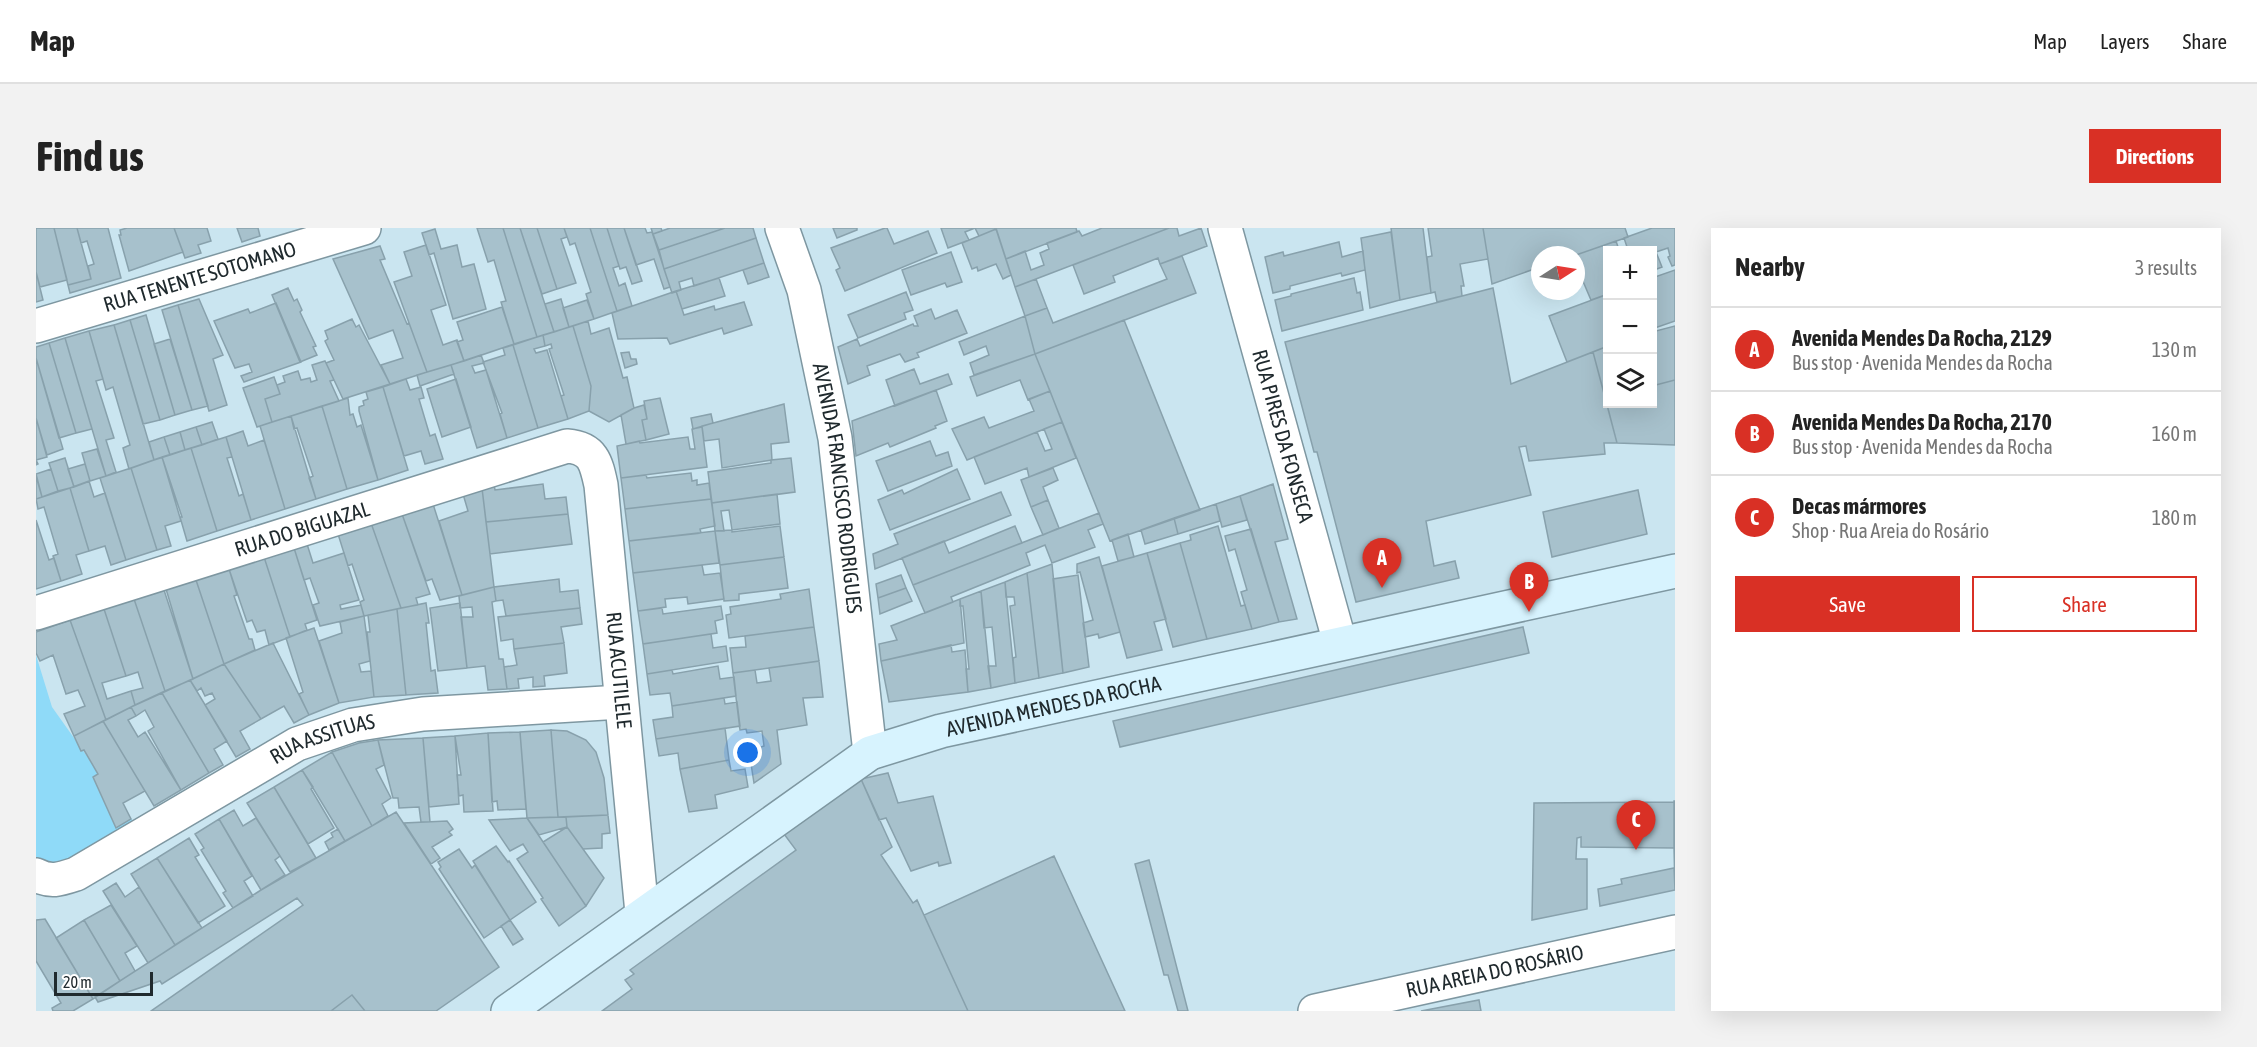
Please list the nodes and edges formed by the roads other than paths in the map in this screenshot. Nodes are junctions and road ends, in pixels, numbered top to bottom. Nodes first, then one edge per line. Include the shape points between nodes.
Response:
1 (364, 228) edge
2 (782, 228) edge
3 (1225, 228) edge
4 (36, 326) edge
5 (567, 446) joint
6 (1675, 571) edge
7 (36, 613) edge
8 (1340, 643) junction
9 (621, 702) junction
10 (870, 753) junction
11 (47, 878) edge
12 (642, 913) junction
13 (1675, 932) edge
14 (508, 1011) edge
15 (1316, 1011) edge

1 - 4 street, RUA TENENTE SOTOMANO
2 - 10 street, AVENIDA FRANCISCO RODRIGUES via 804,290 835,438
3 - 8 street, RUA PIRES DA FONSECA
5 - 7 street, RUA DO BIGUAZAL
5 - 9 street, RUA ACUTILELE via 579,447 589,454 596,463 601,485
6 - 8 street, AVENIDA MENDES DA ROCHA
8 - 10 street, AVENIDA MENDES DA ROCHA via 941,731
9 - 11 street, RUA ASSITUAS via 423,714 353,725 297,744 76,874
9 - 12 street, RUA ACUTILELE
10 - 12 street, AVENIDA MENDES DA ROCHA
12 - 14 street, AVENIDA MENDES DA ROCHA
13 - 15 street, RUA AREIA DO ROSÁRIO

